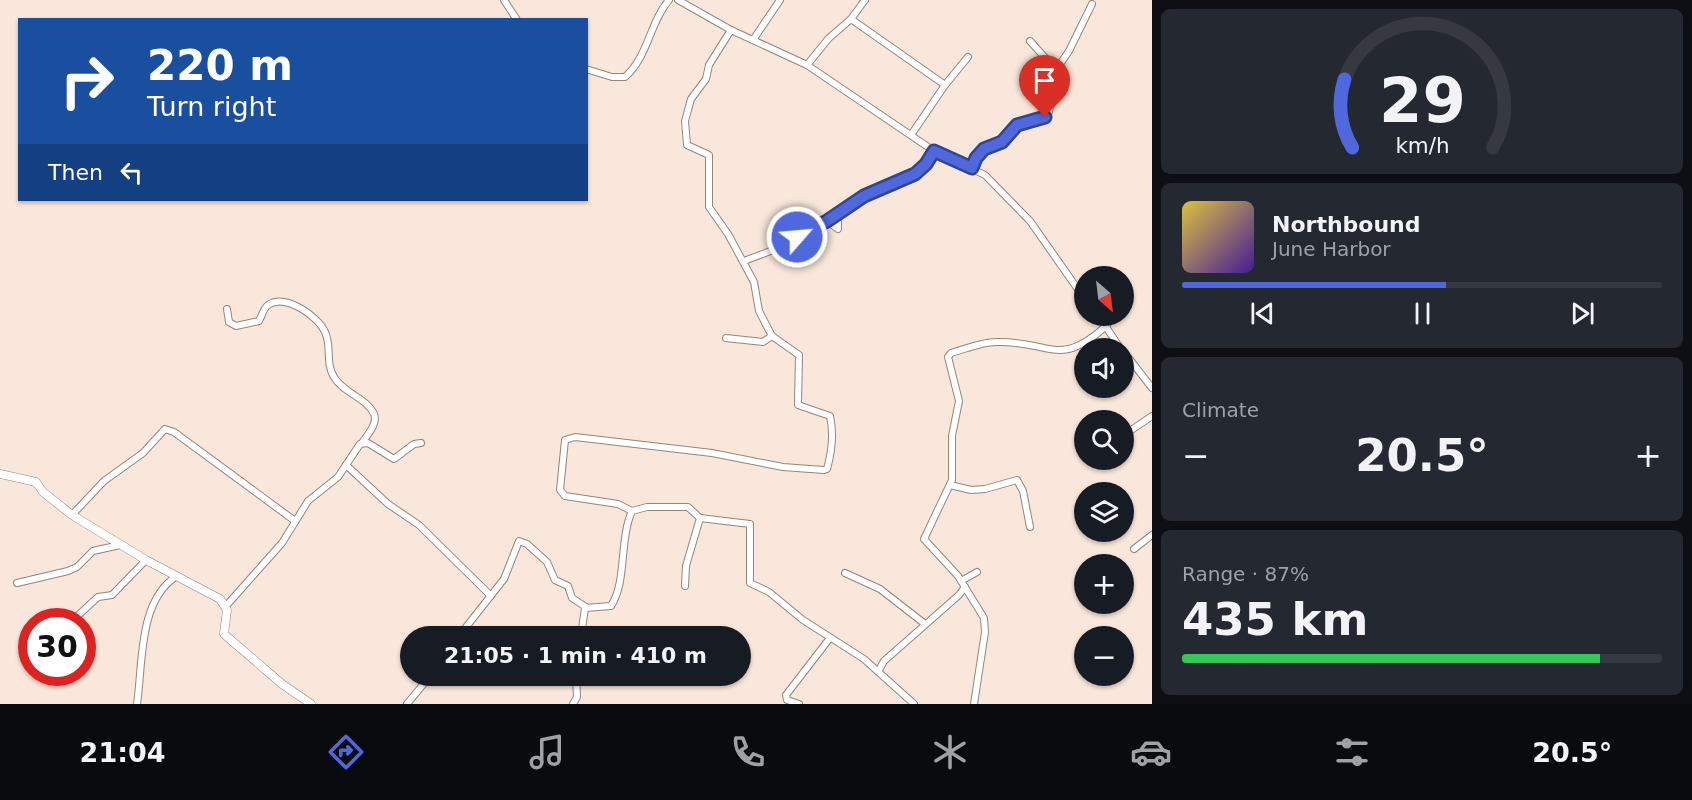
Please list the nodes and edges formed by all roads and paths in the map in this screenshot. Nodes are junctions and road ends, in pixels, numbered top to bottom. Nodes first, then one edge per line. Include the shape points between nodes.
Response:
1 (504, 0) edge
2 (669, 0) edge
3 (678, 0) edge
4 (865, 0) edge
5 (777, 1) edge
6 (1092, 4) dead end
7 (516, 18) edge
8 (851, 19) junction
9 (731, 30) junction
10 (753, 40) junction
11 (1030, 41) dead end
12 (968, 57) dead end
13 (807, 65) junction
14 (588, 70) edge
15 (1056, 70) junction
16 (945, 85) junction
17 (910, 135) junction
18 (934, 151) junction
19 (972, 168) junction
20 (838, 214) junction
21 (827, 221) junction
22 (744, 261) junction
23 (1074, 284) edge
24 (226, 309) dead end
25 (1106, 326) edge
26 (772, 336) junction
27 (726, 338) dead end
28 (1134, 365) edge
29 (1152, 388) edge
30 (1152, 416) edge
31 (1134, 428) edge
32 (362, 443) junction
33 (421, 443) dead end
34 (346, 465) junction
35 (0, 474) edge
36 (950, 485) junction
37 (632, 511) junction
38 (72, 515) junction
39 (700, 518) junction
40 (295, 522) junction
41 (1030, 527) dead end
42 (1152, 535) edge
43 (120, 545) junction
44 (1134, 549) dead end
45 (146, 560) junction
46 (977, 572) dead end
47 (845, 573) dead end
48 (177, 576) junction
49 (17, 583) dead end
50 (963, 584) junction
51 (685, 586) dead end
52 (491, 596) junction
53 (225, 606) junction
54 (586, 607) junction
55 (86, 608) edge
56 (925, 624) junction
57 (467, 626) edge
58 (583, 626) edge
59 (830, 638) junction
60 (879, 670) junction
61 (422, 686) edge
62 (576, 686) edge
63 (136, 704) edge
64 (311, 704) edge
65 (407, 704) edge
66 (573, 704) edge
67 (799, 704) edge
68 (914, 704) edge
69 (974, 704) edge

1 - 7 street
2 - 14 street via 635,66 625,77
3 - 9 street
4 - 8 street
5 - 10 street
6 - 15 street via 1070,51
8 - 13 street
8 - 16 street
9 - 10 street
9 - 22 street via 691,99 685,121 687,145 709,155 709,207
10 - 13 street
11 - 15 street
12 - 16 street
13 - 17 street
15 - 19 street via 1045,117 1017,125 1002,142 984,149
16 - 17 street
17 - 18 street
18 - 19 street
18 - 20 street via 915,174 864,196
19 - 23 street via 985,175 1030,221
20 - 21 street
20 - 21 street via 838,229
21 - 22 street
22 - 26 street via 754,282 759,311
24 - 32 street via 230,322 236,326 259,321 266,307 275,303 293,305 317,319 326,335 334,379 375,416 375,423
25 - 36 street via 1092,339 1068,351 994,341 951,353 948,360 959,401 952,436
26 - 27 street via 763,342
26 - 37 street via 799,355 798,405 830,416 832,446 827,469 783,467 722,455 585,438 565,440 560,490 565,496 618,504
28 - 29 street
30 - 31 street
32 - 33 street via 394,459
32 - 34 street
34 - 40 street via 338,477 308,501
34 - 52 street via 388,504 419,525
35 - 38 street via 36,482
36 - 41 street via 985,489 1017,480 1023,490
36 - 50 street via 924,540
37 - 39 street via 688,507
37 - 54 street via 624,538 617,598 611,606
38 - 40 street via 104,481 143,453 165,429 245,482
38 - 43 street
39 - 51 street via 686,566
39 - 59 street via 750,524 750,584 769,592
40 - 53 street via 282,543
42 - 44 street
43 - 45 street
43 - 49 street via 93,551 68,571
45 - 48 street
45 - 55 street via 111,596 98,597
46 - 50 street
47 - 56 street via 880,589
48 - 53 street via 213,594
48 - 63 street via 163,586 151,612
50 - 56 street via 959,595
50 - 69 street via 984,618
52 - 54 street via 504,579 518,543 523,542 548,563 555,580 568,586 572,598
52 - 57 street
53 - 64 street via 224,634
54 - 58 street
56 - 60 street
59 - 60 street
59 - 67 street via 786,694 787,700
60 - 68 street
61 - 65 street
62 - 66 street

